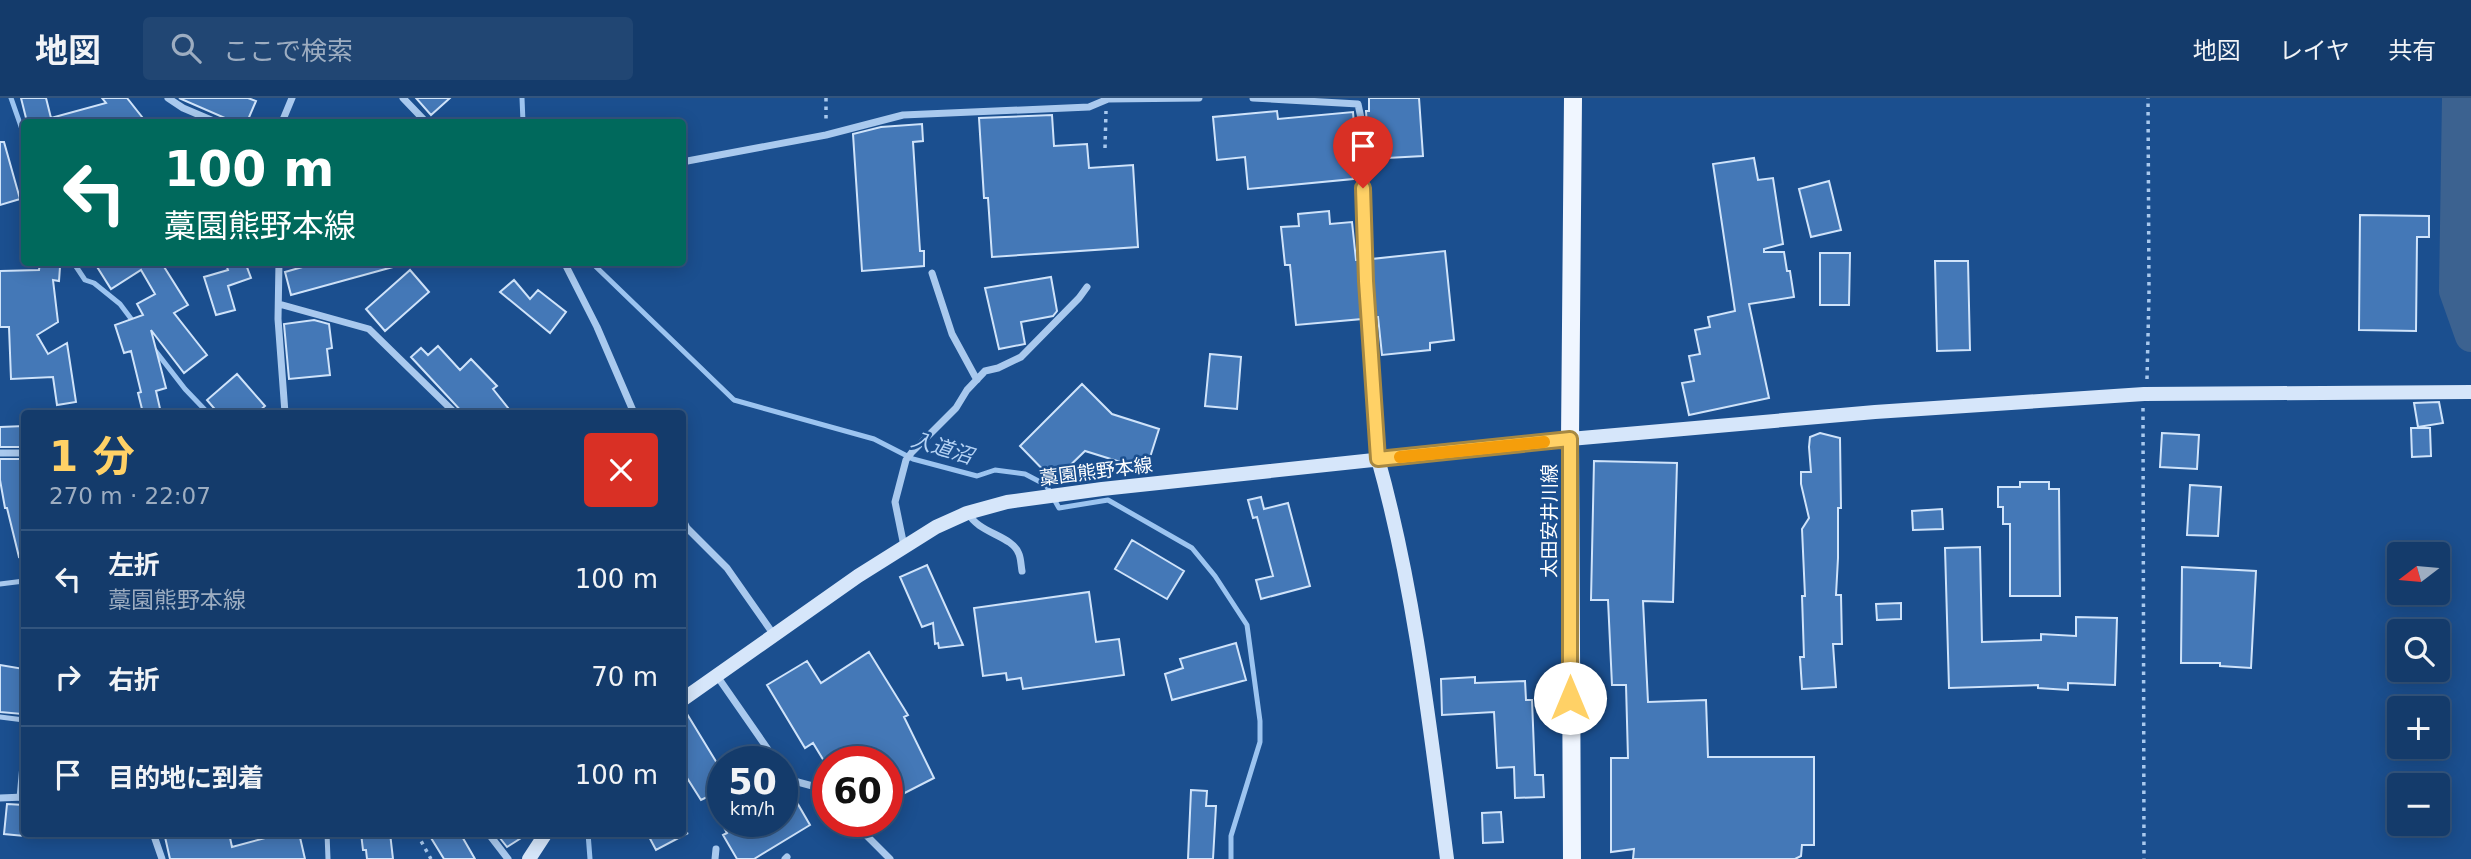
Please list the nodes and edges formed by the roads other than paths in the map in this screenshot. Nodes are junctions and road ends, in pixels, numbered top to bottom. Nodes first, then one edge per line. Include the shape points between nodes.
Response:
1 (168, 98) edge
2 (292, 98) edge
3 (403, 98) edge
4 (1199, 98) edge
5 (1253, 98) edge
6 (1573, 98) edge
7 (1108, 99) edge
8 (209, 119) edge
9 (283, 119) edge
10 (423, 119) edge
11 (686, 161) edge
12 (279, 266) edge
13 (566, 266) edge
14 (932, 273) dead end
15 (1087, 287) dead end
16 (279, 304) junction
17 (977, 380) junction
18 (2471, 393) edge
19 (285, 410) edge
20 (452, 410) edge
21 (633, 410) edge
22 (1570, 439) junction
23 (0, 453) edge
24 (21, 453) edge
25 (1378, 459) junction
26 (967, 513) junction
27 (686, 526) edge
28 (904, 547) junction
29 (1022, 571) dead end
30 (21, 581) edge
31 (0, 584) edge
32 (774, 636) junction
33 (717, 675) junction
34 (686, 696) edge
35 (0, 718) edge
36 (21, 720) edge
37 (766, 746) edge
38 (21, 797) edge
39 (0, 798) edge
40 (154, 837) edge
41 (327, 837) edge
42 (491, 837) edge
43 (543, 837) edge
44 (868, 837) edge
45 (716, 849) dead end
46 (162, 859) edge
47 (328, 859) edge
48 (508, 859) edge
49 (529, 859) edge
50 (715, 859) edge
51 (890, 859) edge
52 (1447, 859) edge
53 (1572, 859) edge

1 - 8 street
2 - 9 street
3 - 10 street
4 - 7 street
5 - 25 street via 1358,104
6 - 22 main road, 太田安井川線
7 - 11 street via 1089,107 903,116
12 - 16 street
13 - 21 street
14 - 17 street via 952,334
15 - 17 street via 1021,357 985,371
16 - 19 street
16 - 20 street via 369,330
17 - 28 street via 906,460 895,502
18 - 22 street, 藁園熊野本線 via 2144,394
22 - 25 street, 藁園熊野本線
22 - 53 main road, 太田安井川線
23 - 24 street
25 - 26 street, 藁園熊野本線 via 1045,496
25 - 52 street via 1413,627
26 - 28 street, 藁園熊野本線
26 - 29 street via 975,525 1014,548
27 - 32 street via 727,568
28 - 32 street, 藁園熊野本線
30 - 31 lane
32 - 33 street, 藁園熊野本線
33 - 34 street, 藁園熊野本線
33 - 37 street
35 - 36 lane
38 - 39 street
40 - 46 street
41 - 47 lane
42 - 48 street
43 - 49 street
44 - 51 street
45 - 50 street

